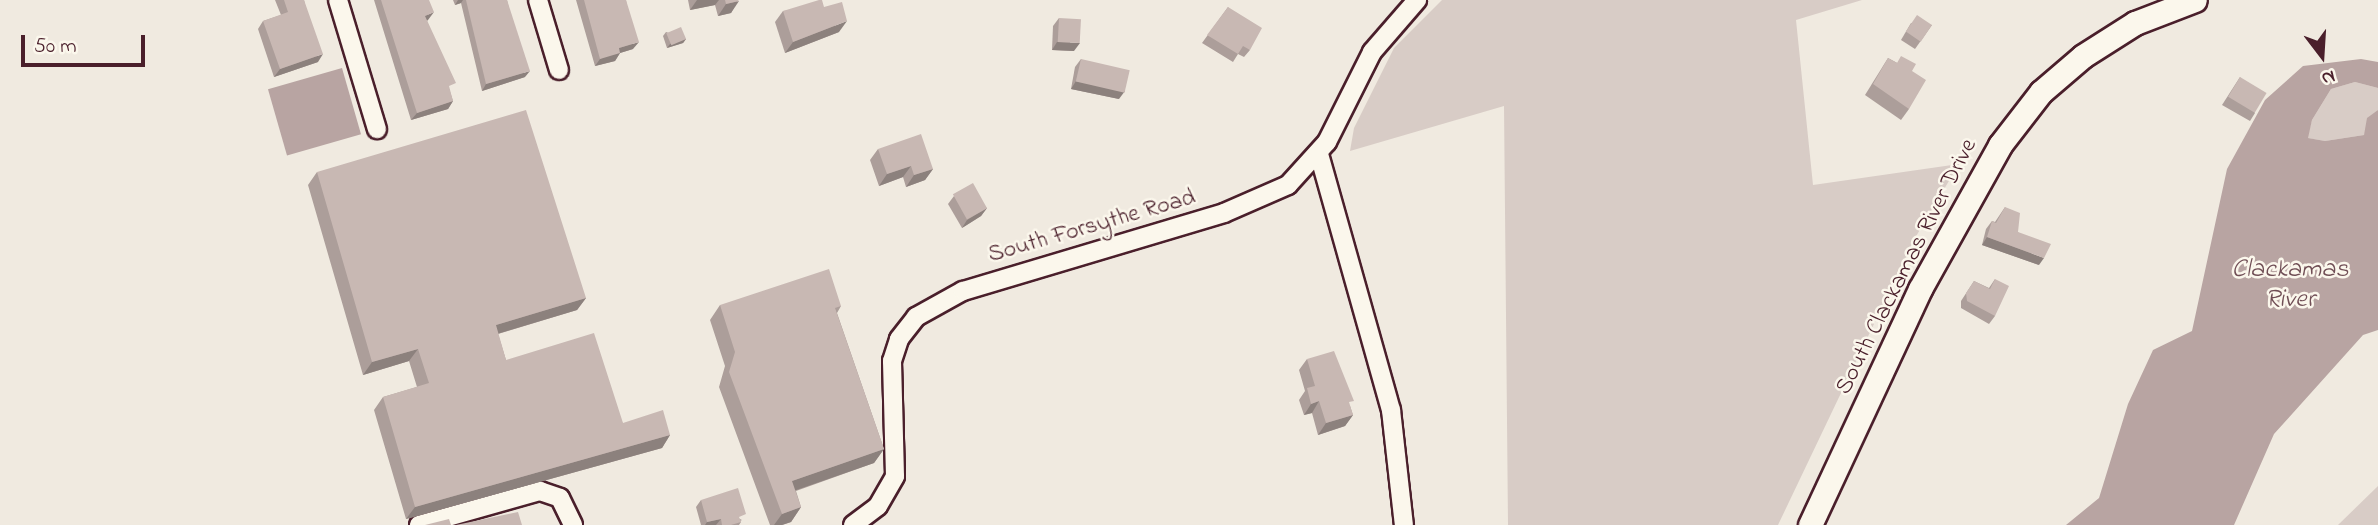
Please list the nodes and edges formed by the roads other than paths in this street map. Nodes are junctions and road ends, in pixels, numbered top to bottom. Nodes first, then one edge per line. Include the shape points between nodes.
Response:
1 (338, 0) edge
2 (538, 0) edge
3 (1417, 0) edge
4 (2195, 0) edge
5 (559, 70) dead end
6 (377, 129) dead end
7 (1319, 154) junction
8 (419, 525) edge
9 (573, 525) edge
10 (853, 525) edge
11 (1404, 525) edge
12 (1810, 525) edge

1 - 6 street
2 - 5 street
3 - 7 street, South Forsythe Road via 1372,52
4 - 12 main road, South Clackamas River Drive via 2135,23 2083,56 2041,92 2000,145 1920,289
7 - 10 street, South Forsythe Road via 1288,185 1244,206 963,290 922,312 899,339 892,361 897,458 892,485 878,506
7 - 11 street via 1391,410
8 - 9 street via 540,491 560,498

